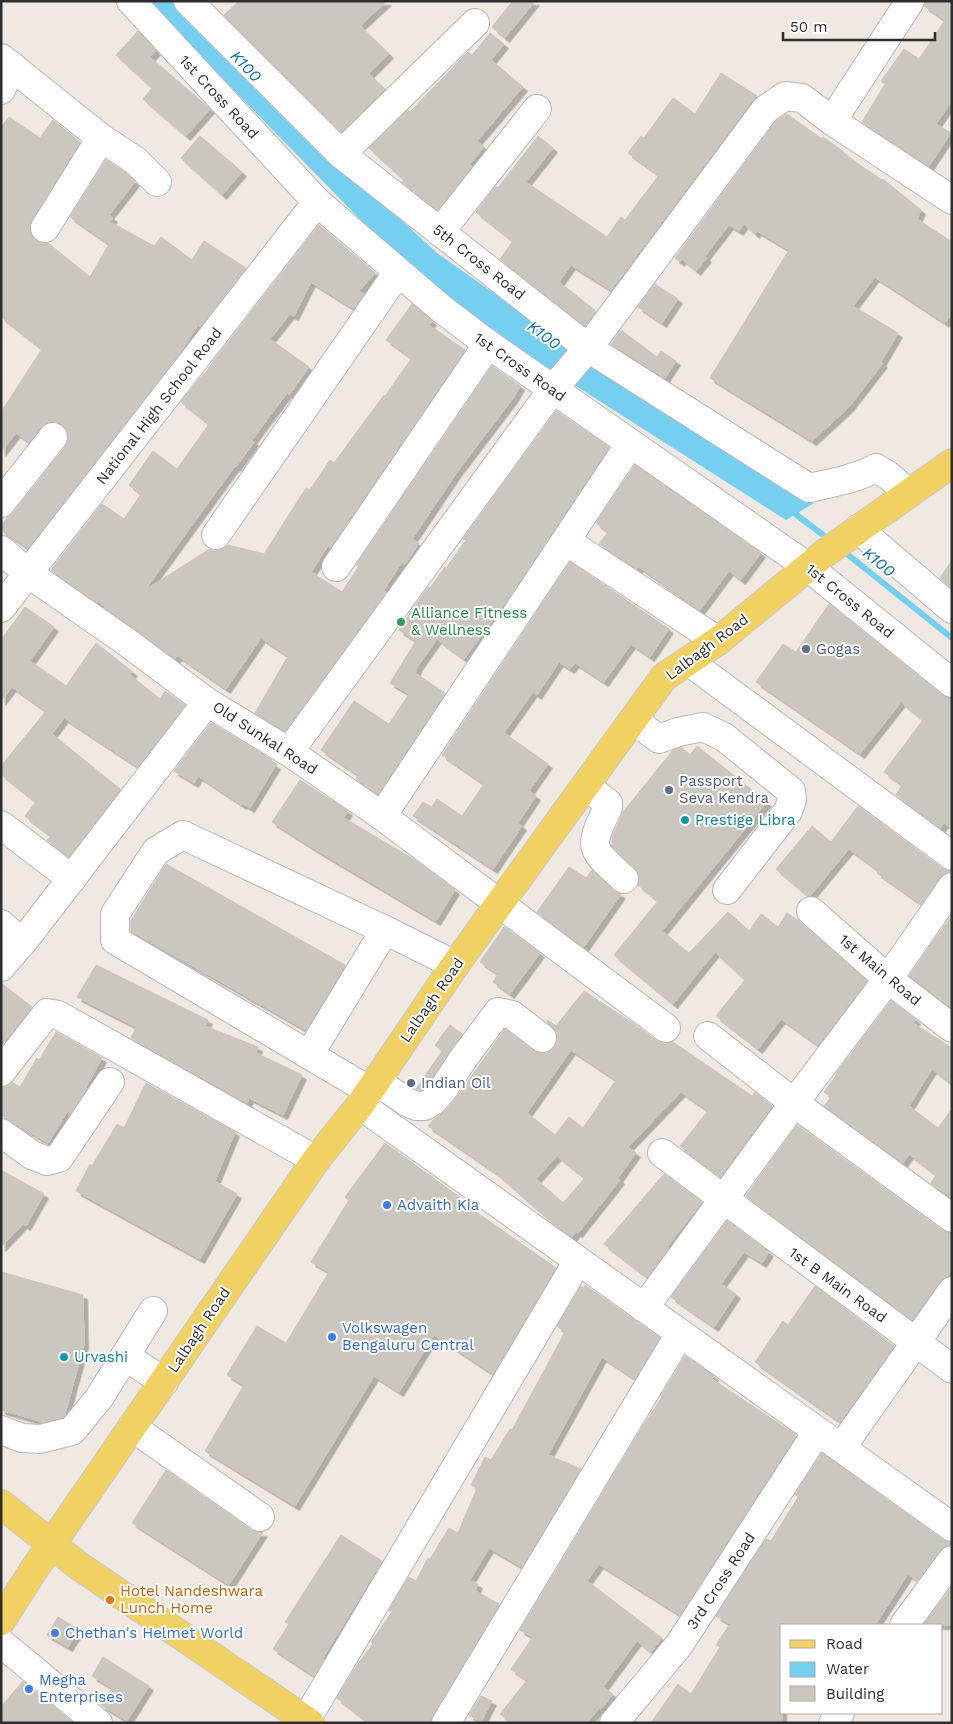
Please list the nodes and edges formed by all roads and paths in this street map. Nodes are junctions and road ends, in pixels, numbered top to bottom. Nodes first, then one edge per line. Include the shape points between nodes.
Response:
1 (131, 1) edge
2 (910, 1) edge
3 (202, 5) edge
4 (475, 23) dead end
5 (5, 71) edge
6 (537, 109) dead end
7 (832, 121) junction
8 (101, 138) junction
9 (341, 154) junction
10 (157, 182) dead end
11 (949, 192) edge
12 (317, 202) junction
13 (45, 228) dead end
14 (440, 232) junction
15 (398, 272) junction
16 (488, 344) junction
17 (585, 351) junction
18 (559, 382) junction
19 (53, 436) dead end
20 (630, 444) junction
21 (952, 463) edge
22 (908, 493) junction
23 (1, 503) edge
24 (858, 529) junction
25 (216, 535) dead end
26 (566, 541) junction
27 (1, 550) edge
28 (816, 560) junction
29 (336, 567) dead end
30 (29, 574) junction
31 (1, 608) edge
32 (952, 609) edge
33 (718, 641) junction
34 (688, 662) junction
35 (952, 683) edge
36 (208, 702) junction
37 (634, 720) junction
38 (289, 752) junction
39 (586, 786) junction
40 (382, 816) junction
41 (1, 825) edge
42 (952, 856) edge
43 (72, 878) junction
44 (624, 879) dead end
45 (952, 887) edge
46 (727, 890) dead end
47 (501, 903) junction
48 (810, 911) dead end
49 (1, 924) edge
50 (385, 930) junction
51 (22, 943) junction
52 (455, 965) junction
53 (1, 967) edge
54 (888, 979) junction
55 (666, 1028) dead end
56 (952, 1028) edge
57 (708, 1036) dead end
58 (542, 1038) dead end
59 (309, 1055) junction
60 (1, 1072) edge
61 (110, 1082) dead end
62 (369, 1092) junction
63 (794, 1103) junction
64 (1, 1133) edge
65 (662, 1153) dead end
66 (316, 1160) junction
67 (724, 1200) junction
68 (952, 1218) edge
69 (578, 1261) junction
70 (952, 1291) edge
71 (644, 1308) junction
72 (153, 1311) dead end
73 (680, 1334) junction
74 (915, 1342) junction
75 (125, 1356) junction
76 (952, 1369) edge
77 (164, 1382) junction
78 (132, 1427) junction
79 (1, 1430) edge
80 (817, 1432) junction
81 (841, 1448) junction
82 (1, 1504) edge
83 (260, 1517) dead end
84 (952, 1527) edge
85 (52, 1545) junction
86 (952, 1560) edge
87 (1, 1620) edge
88 (905, 1624) edge
89 (1, 1643) edge
90 (308, 1721) edge
91 (98, 1723) edge
92 (446, 1723) edge
93 (614, 1723) edge

1 - 12 street, 1st Cross Road
2 - 7 street
3 - 9 street, 5th Cross Road
4 - 9 street
5 - 8 street
6 - 14 street
7 - 11 street
7 - 17 street via 802,98 785,96 765,110
8 - 10 street via 136,161
8 - 13 street
9 - 14 street, 5th Cross Road
12 - 15 street, 1st Cross Road
12 - 30 street, National High School Road
14 - 17 street, 5th Cross Road
15 - 16 street, 1st Cross Road
15 - 25 street
16 - 18 street, 1st Cross Road
16 - 29 street
17 - 18 street
17 - 22 street, 5th Cross Road via 809,488 845,481 876,468
18 - 20 street, 1st Cross Road
18 - 38 street
19 - 23 street
20 - 26 street
20 - 28 street, 1st Cross Road
21 - 22 main road, Lalbagh Road
22 - 24 main road, Lalbagh Road
24 - 28 main road, Lalbagh Road
24 - 32 street
26 - 33 street
26 - 40 street
27 - 30 street, Old Sunkal Road
28 - 33 main road, Lalbagh Road
28 - 35 street, 1st Cross Road
30 - 31 street, National High School Road
30 - 36 street, Old Sunkal Road
33 - 34 main road, Lalbagh Road
34 - 37 main road, Lalbagh Road via 664,677
34 - 42 street
36 - 38 street, Old Sunkal Road
36 - 43 street
37 - 39 main road, Lalbagh Road
37 - 46 street via 659,739 704,727 731,743 791,791 788,811
38 - 40 street, Old Sunkal Road
39 - 44 street via 608,803 595,836 599,855
39 - 47 main road, Lalbagh Road
40 - 47 street, Old Sunkal Road
41 - 43 street
43 - 51 street
45 - 54 street
47 - 52 main road, Lalbagh Road
47 - 55 street, Old Sunkal Road
48 - 54 street, 1st Main Road
49 - 51 street
50 - 52 street
50 - 59 street
50 - 59 street via 183,835 156,851 116,914 115,940
51 - 53 street
52 - 62 main road, Lalbagh Road
54 - 56 street, 1st Main Road
54 - 63 street
57 - 63 street
58 - 62 street via 512,1015 498,1012 442,1091 425,1106
59 - 62 street
60 - 66 street via 47,1013 58,1015
61 - 64 street via 59,1158 47,1161 32,1155
62 - 66 main road, Lalbagh Road
62 - 69 street
63 - 67 street
63 - 68 street
65 - 67 street, 1st B Main Road
66 - 77 main road, Lalbagh Road
67 - 71 street
67 - 74 street, 1st B Main Road
69 - 71 street
69 - 90 street
70 - 74 street
71 - 73 street
72 - 75 street
73 - 80 street
73 - 92 street
74 - 76 street, 1st B Main Road
74 - 81 street
75 - 77 street
75 - 79 street via 99,1398 72,1430 40,1439 22,1438
77 - 78 main road, Lalbagh Road
78 - 83 street
78 - 85 main road, Lalbagh Road
80 - 81 street
80 - 93 street, 3rd Cross Road via 679,1645
81 - 84 street
82 - 85 main road
85 - 87 main road, Lalbagh Road
85 - 90 main road
86 - 88 street
89 - 91 street

